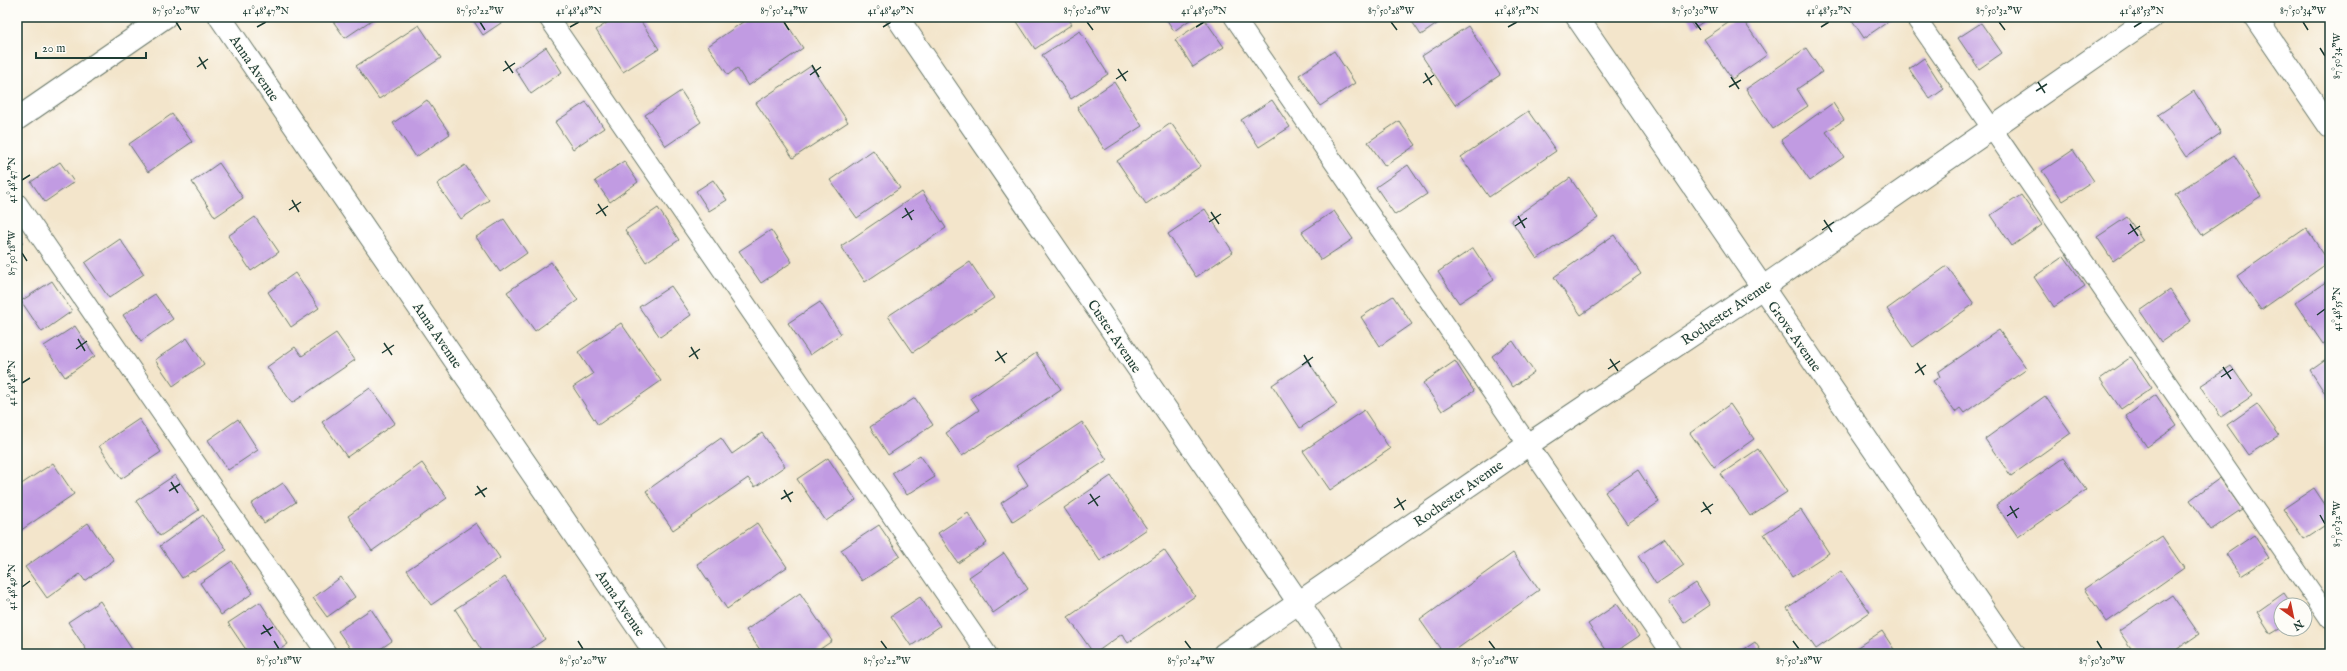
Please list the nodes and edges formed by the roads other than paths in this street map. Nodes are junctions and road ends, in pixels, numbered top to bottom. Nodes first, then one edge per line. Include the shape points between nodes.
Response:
1 (165, 17) edge
2 (220, 17) edge
3 (548, 17) edge
4 (897, 17) edge
5 (1234, 17) edge
6 (1577, 17) edge
7 (1915, 17) edge
8 (2152, 17) edge
9 (2255, 17) edge
10 (17, 119) edge
11 (2330, 127) edge
12 (1992, 129) junction
13 (17, 203) edge
14 (1762, 288) junction
15 (1529, 444) junction
16 (1298, 604) junction
17 (2330, 619) edge
18 (327, 654) edge
19 (656, 654) edge
20 (987, 654) edge
21 (1224, 654) edge
22 (1334, 654) edge
23 (1672, 654) edge
24 (2014, 654) edge

1 - 10 street
2 - 19 street, Anna Avenue
3 - 20 lane
4 - 16 street, Custer Avenue
5 - 15 lane
6 - 14 street, Grove Avenue
7 - 12 lane
8 - 12 street, Rochester Avenue
9 - 11 street
12 - 14 street, Rochester Avenue
12 - 17 lane
13 - 18 lane
14 - 15 street, Rochester Avenue
14 - 24 street, Grove Avenue
15 - 16 street, Rochester Avenue
15 - 23 lane
16 - 21 street, Rochester Avenue
16 - 22 street, Custer Avenue

